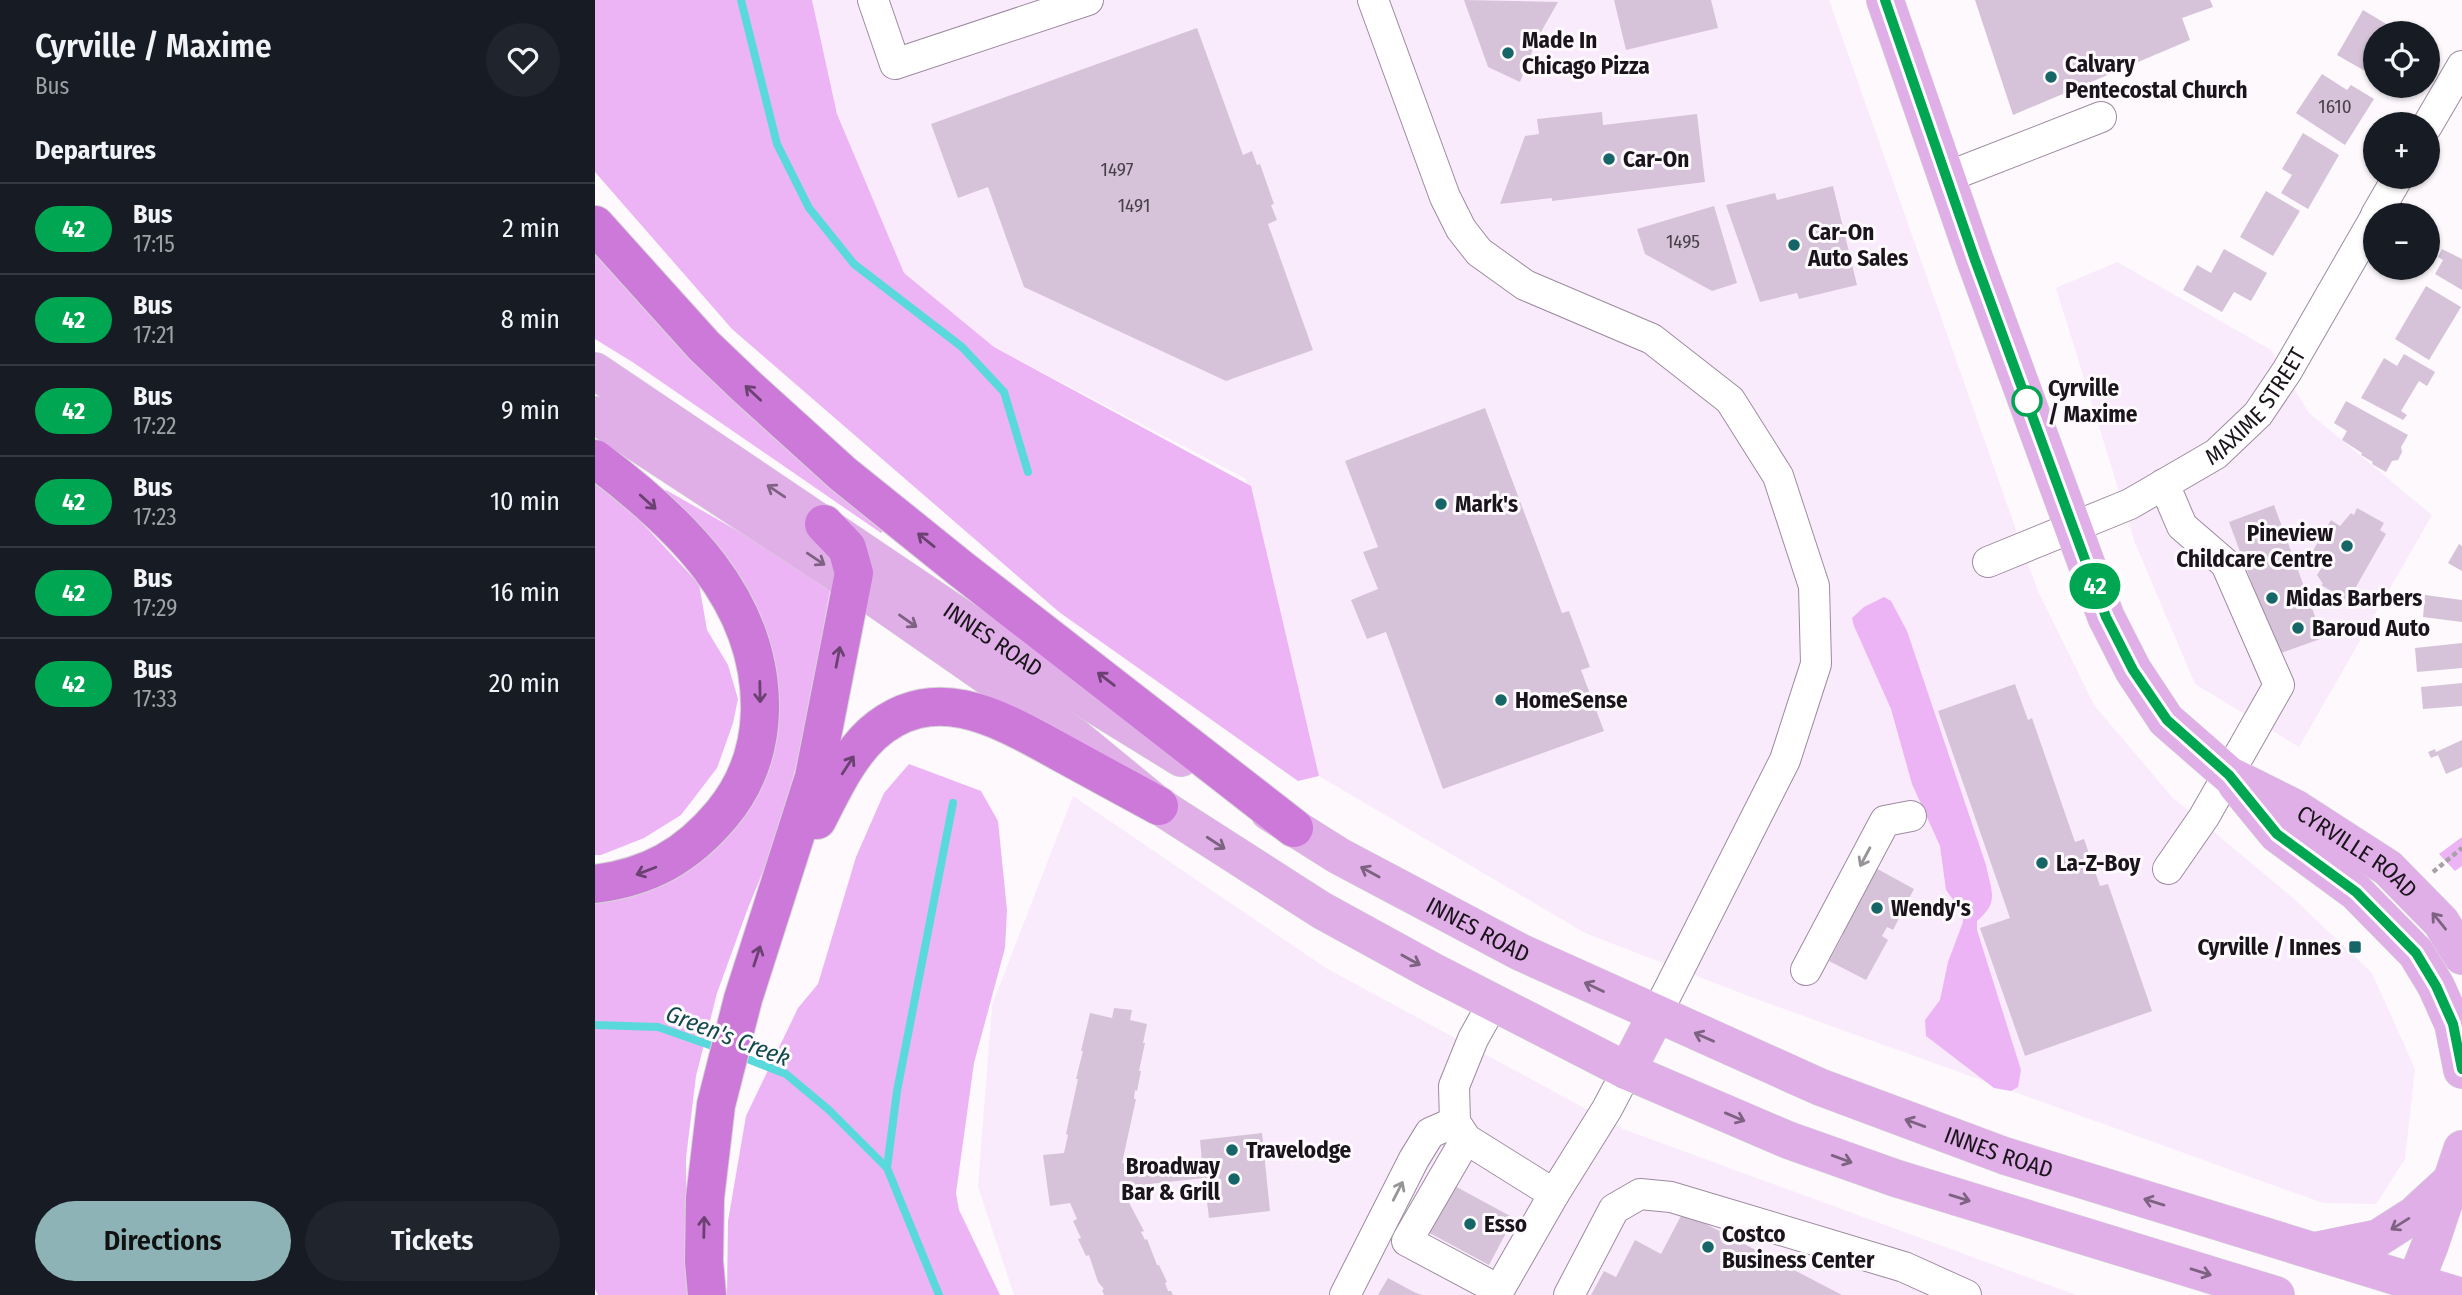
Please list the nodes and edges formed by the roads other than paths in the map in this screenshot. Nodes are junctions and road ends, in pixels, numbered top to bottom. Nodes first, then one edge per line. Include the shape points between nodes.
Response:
1 (873, 0) edge
2 (1088, 0) edge
3 (1373, 0) edge
4 (1885, 0) edge
5 (2462, 66) edge
6 (2435, 112) edge
7 (2101, 117) dead end
8 (1947, 177) junction
9 (595, 225) edge
10 (2363, 239) edge
11 (595, 371) edge
12 (595, 415) edge
13 (595, 459) edge
14 (2164, 484) junction
15 (824, 524) junction
16 (2073, 527) junction
17 (1988, 562) dead end
18 (852, 584) junction
19 (2229, 775) junction
20 (1159, 806) junction
21 (1911, 816) dead end
22 (1294, 828) junction
23 (2168, 869) dead end
24 (595, 884) edge
25 (771, 912) junction
26 (2462, 956) edge
27 (1806, 970) dead end
28 (1493, 1003) junction
29 (1656, 1015) junction
30 (2462, 1070) edge
31 (1627, 1071) junction
32 (1461, 1130) junction
33 (2457, 1164) edge
34 (1553, 1195) junction
35 (1407, 1241) junction
36 (1373, 1243) junction
37 (2315, 1251) junction
38 (2412, 1289) edge
39 (1498, 1292) edge
40 (706, 1295) edge
41 (1345, 1295) edge
42 (1569, 1295) edge
43 (1966, 1295) edge
44 (2275, 1295) edge
45 (2456, 1295) edge

1 - 2 street via 895,64
3 - 29 street via 1461,229 1479,252 1525,285 1652,339 1730,400 1778,475 1814,586 1816,664 1785,760
4 - 8 main road, CYRVILLE ROAD
5 - 6 street
7 - 8 street
8 - 16 main road, CYRVILLE ROAD
22 -> 9 highway via 843,474 704,346
10 - 14 street, MAXIME STREET via 2258,414 2216,454
15 -> 11 main road, INNES ROAD
12 -> 18 main road, INNES ROAD
13 -> 24 highway via 705,558 743,621 760,680 758,738 747,776 714,825 661,865 632,877
14 - 16 street, MAXIME STREET via 2130,504
14 - 19 street via 2182,526 2226,564 2279,685
15 - 18 highway via 848,548
15 - 22 main road, INNES ROAD via 1040,671
16 - 17 street, MAXIME STREET
16 - 19 main road, CYRVILLE ROAD via 2106,617 2133,670 2167,720
18 -> 20 main road, INNES ROAD via 1075,737
25 -> 18 highway via 814,777
19 - 23 street
26 -> 19 main road, CYRVILLE ROAD via 2441,922 2388,868 2295,808
19 - 30 main road, CYRVILLE ROAD via 2277,834 2356,892 2416,953 2453,1024
25 -> 20 highway via 860,747 884,726 916,710 949,706 983,713
20 -> 28 main road, INNES ROAD via 1321,910
21 -> 27 street via 1885,821
29 -> 22 main road, INNES ROAD via 1520,952
40 -> 25 highway via 705,1198 716,1105
28 - 31 main road, INNES ROAD
28 - 32 street via 1454,1086
29 - 31 main road
37 -> 29 main road, INNES ROAD via 2005,1156 1821,1087
31 - 34 street
31 -> 44 main road, INNES ROAD via 1788,1140 1895,1178
32 - 34 street
32 - 35 street
36 -> 32 street via 1430,1133
33 -> 37 main road via 2414,1215 2378,1237
33 - 38 main road
34 - 39 street
35 - 36 street
35 - 39 street
36 - 41 street
37 - 38 main road, INNES ROAD
38 - 45 main road, INNES ROAD
42 - 43 street via 1615,1209 1640,1194 1671,1197 1891,1263

